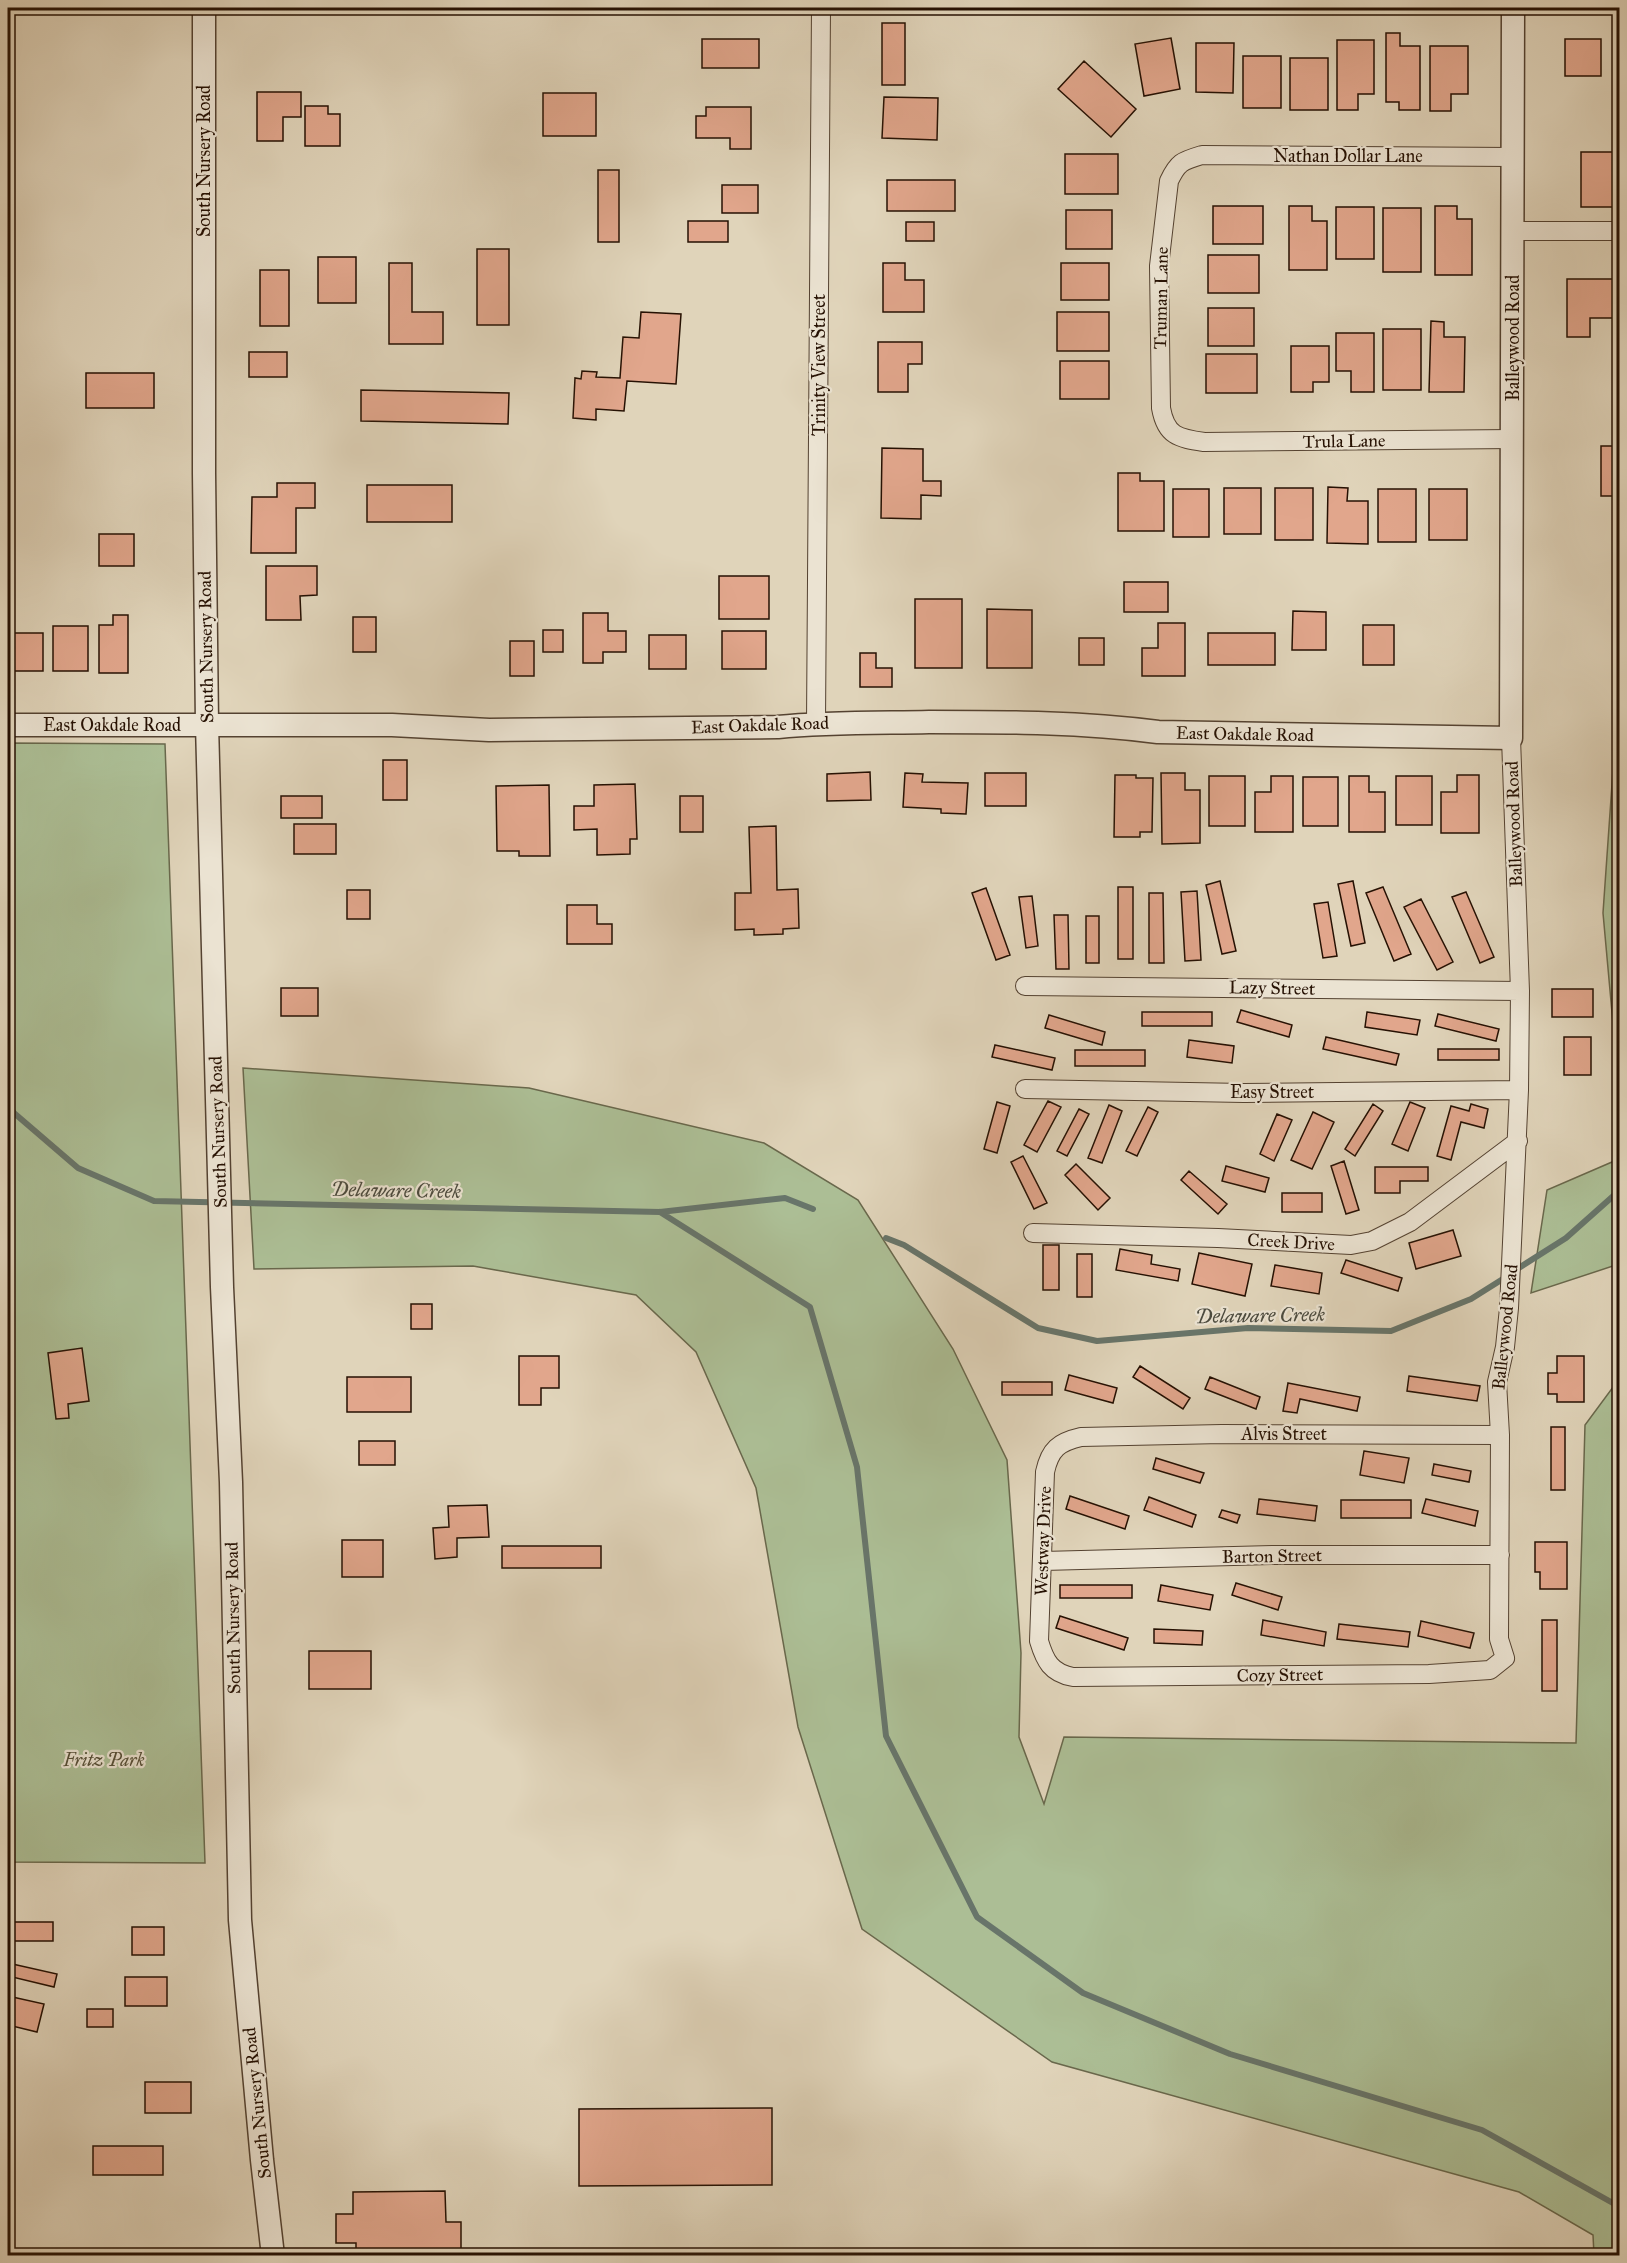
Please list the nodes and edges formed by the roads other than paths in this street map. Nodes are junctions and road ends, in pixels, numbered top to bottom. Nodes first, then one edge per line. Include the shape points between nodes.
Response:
1 (204, 8) edge
2 (821, 8) edge
3 (1513, 8) edge
4 (1513, 157) junction
5 (1183, 160) joint
6 (1513, 231) junction
7 (1620, 231) edge
8 (1175, 435) joint
9 (1513, 439) junction
10 (816, 723) junction
11 (207, 724) junction
12 (8, 725) edge
13 (1511, 738) junction
14 (1025, 986) dead end
15 (1520, 991) junction
16 (1025, 1089) dead end
17 (1519, 1090) junction
18 (1518, 1141) junction
19 (1033, 1233) dead end
20 (1500, 1435) junction
21 (1069, 1440) joint
22 (1500, 1555) junction
23 (1043, 1561) junction
24 (1499, 1639) joint
25 (1042, 1653) joint
26 (273, 2256) edge

1 - 11 street, South Nursery Road
2 - 10 street, Trinity View Street
3 - 4 street, Balleywood Road
4 - 5 street, Nathan Dollar Lane via 1202,155
4 - 6 street, Balleywood Road
5 - 8 street, Truman Lane via 1169,181 1159,266 1161,408 1164,423
6 - 7 street
6 - 9 street, Balleywood Road
8 - 9 street, Trula Lane via 1204,442
9 - 13 street, Balleywood Road
10 - 11 street, East Oakdale Road via 778,727 489,730
10 - 13 street, East Oakdale Road via 1009,722 1180,733
11 - 12 street, East Oakdale Road
11 - 26 street, South Nursery Road via 231,1482 240,1920
13 - 15 street, Balleywood Road
14 - 15 street, Lazy Street
15 - 17 street, Balleywood Road
16 - 17 street, Easy Street via 1244,1093
17 - 18 street, Balleywood Road
18 - 19 street, Creek Drive via 1410,1222 1372,1241 1351,1245
18 - 20 street, Balleywood Road via 1509,1308 1497,1382
20 - 21 street, Alvis Street via 1222,1434
20 - 22 street, Balleywood Road
21 - 23 street, Westway Drive via 1049,1456 1045,1472
22 - 23 street, Barton Street
22 - 24 street, Balleywood Road
23 - 25 street, Westway Drive via 1039,1641
24 - 25 street, Cozy Street via 1504,1658 1490,1670 1429,1674 1073,1677 1060,1675 1048,1666

